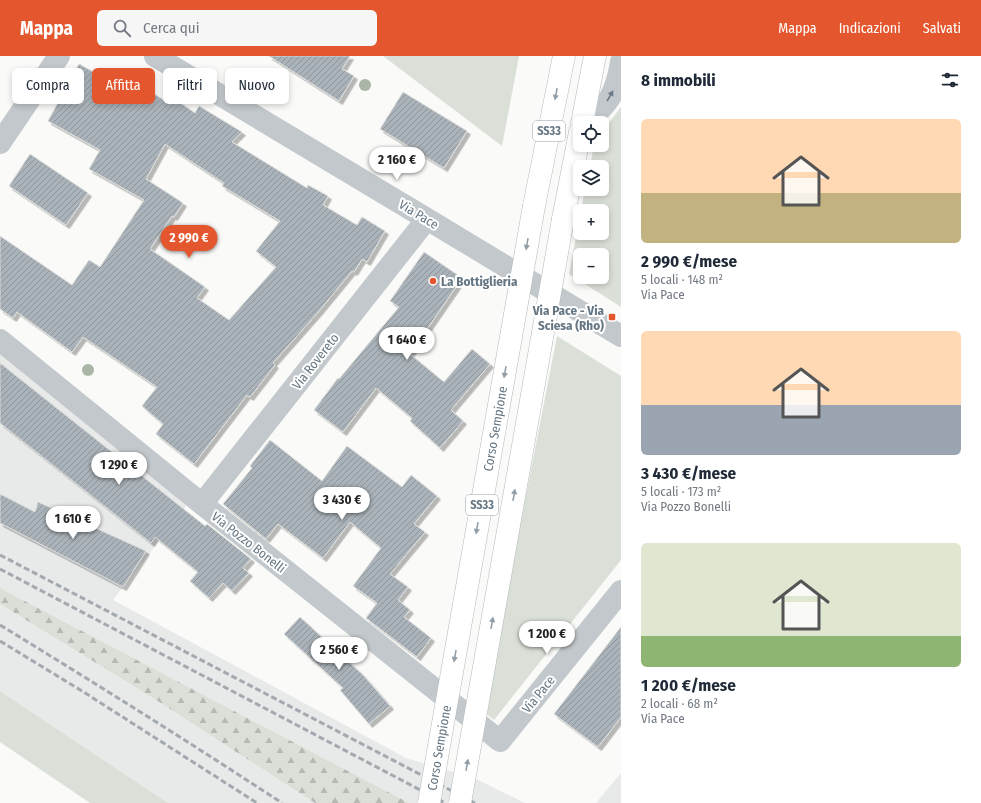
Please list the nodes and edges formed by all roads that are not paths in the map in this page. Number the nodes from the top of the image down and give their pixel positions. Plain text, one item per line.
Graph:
1 (59, 56) edge
2 (155, 56) edge
3 (564, 56) edge
4 (595, 56) edge
5 (621, 62) edge
6 (583, 116) edge
7 (594, 116) edge
8 (0, 143) edge
9 (576, 152) edge
10 (427, 218) junction
11 (621, 336) edge
12 (0, 340) edge
13 (202, 504) junction
14 (621, 591) edge
15 (500, 741) joint
16 (429, 803) edge
17 (460, 803) edge

1 - 8 street
2 - 10 street, Via Pace
3 -> 16 highway, Corso Sempione / SS33, bridge
4 - 6 highway, SS33
7 -> 5 street
17 -> 9 highway, SS33, bridge
10 - 11 street, Via Pace
10 - 13 street, Via Rovereto
12 - 13 street, Via Pozzo Bonelli
13 - 15 street, Via Pozzo Bonelli
14 - 15 street, Via Pace

